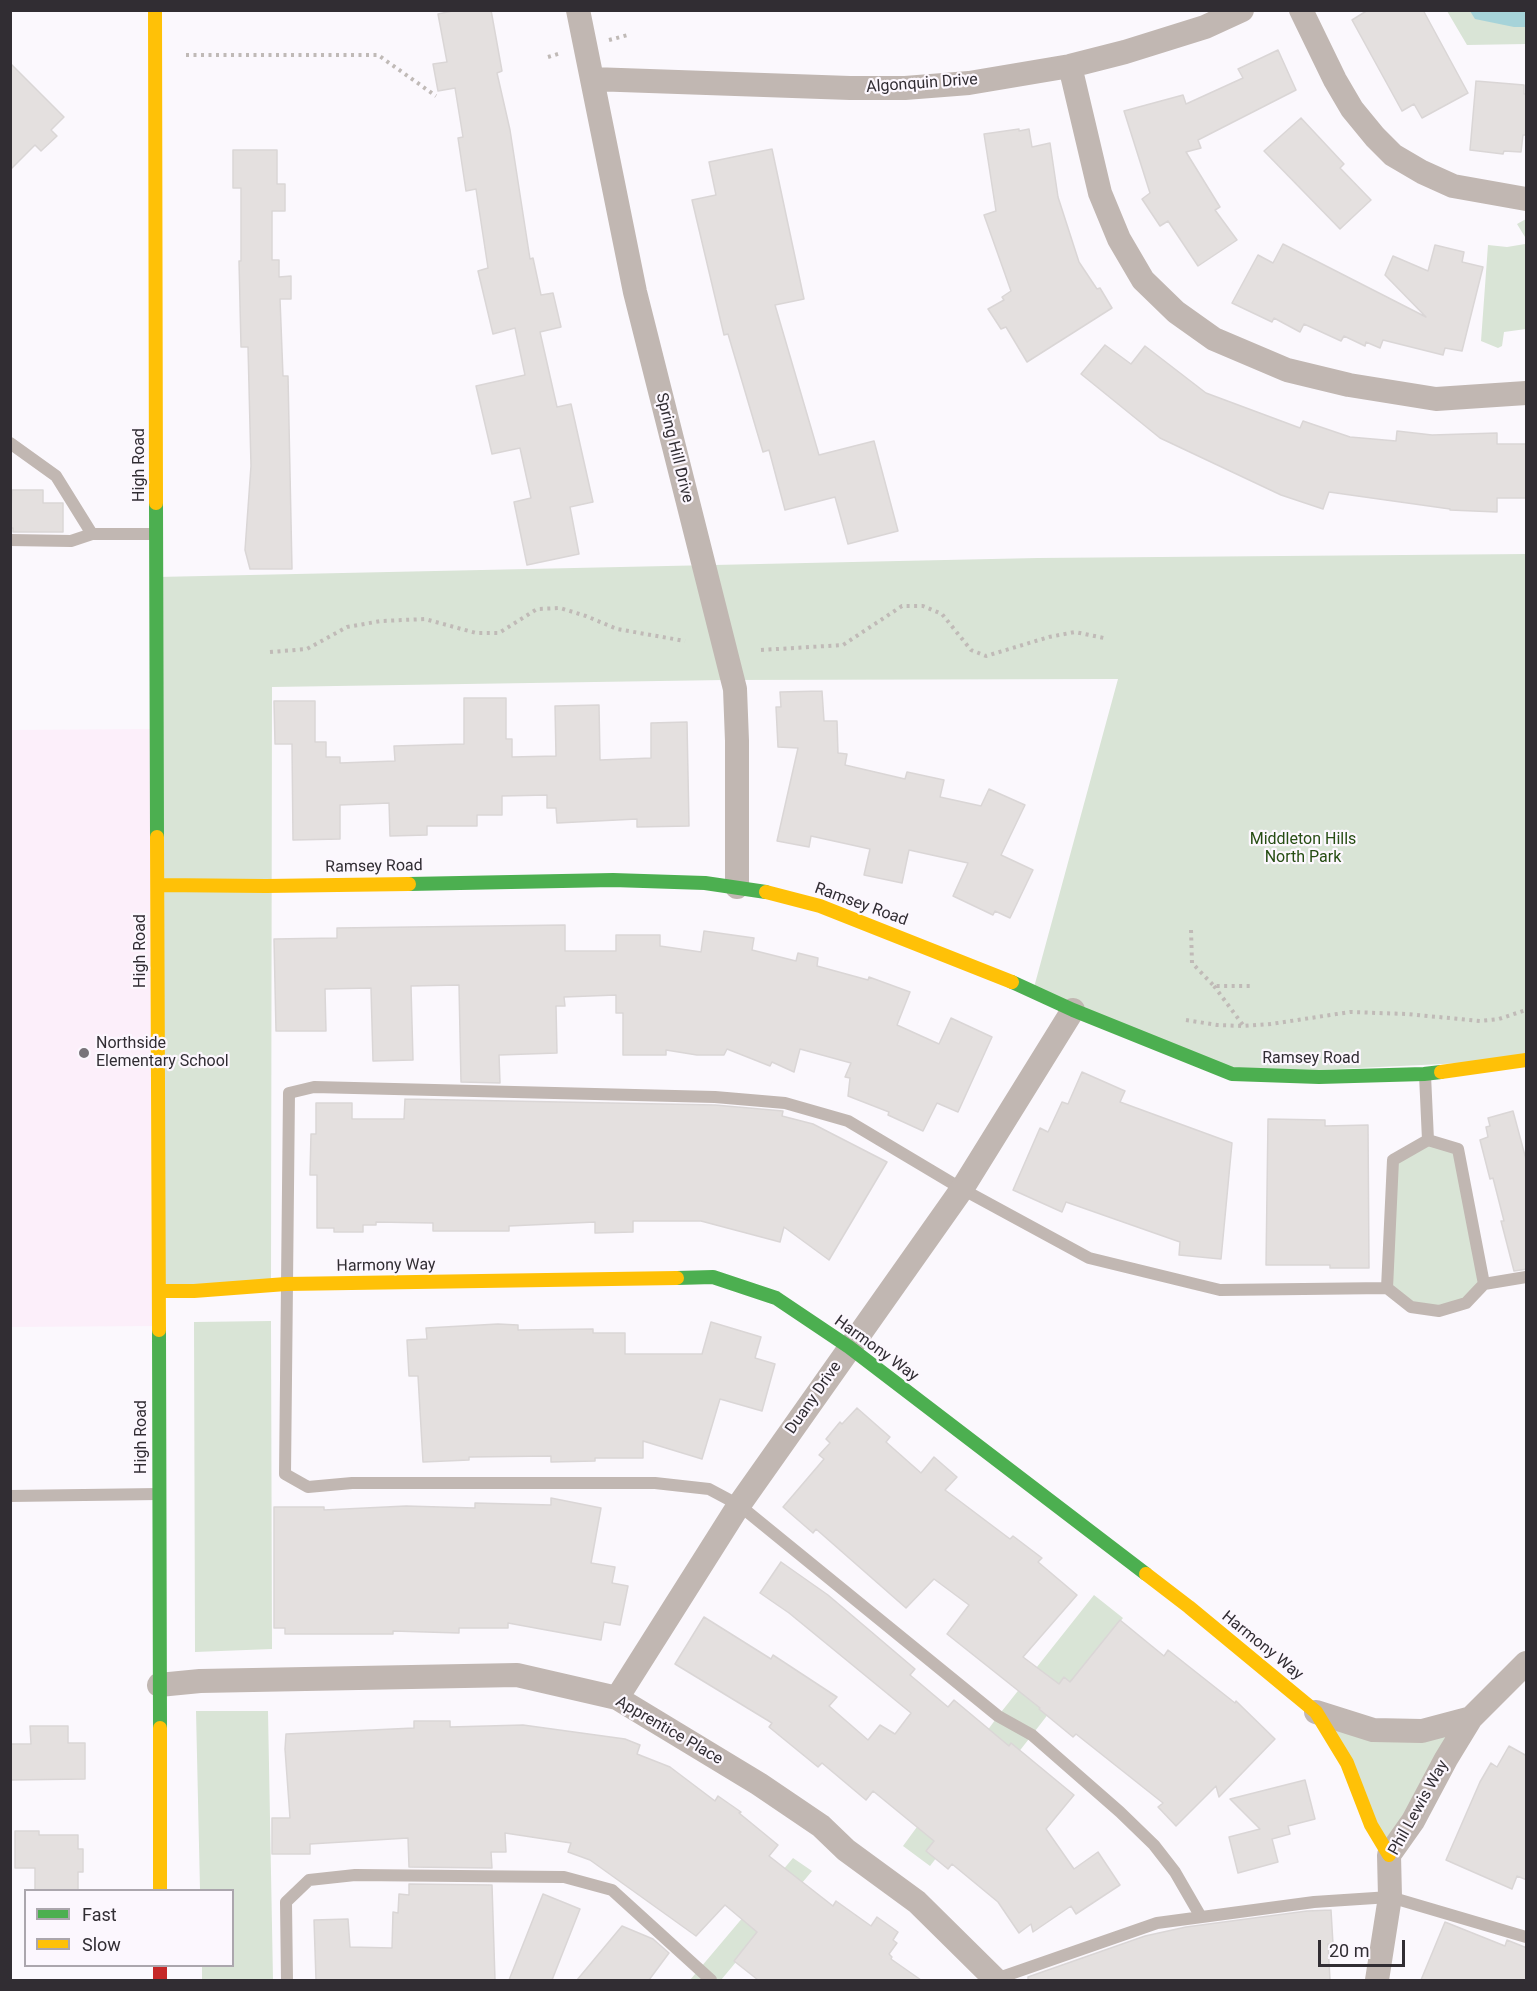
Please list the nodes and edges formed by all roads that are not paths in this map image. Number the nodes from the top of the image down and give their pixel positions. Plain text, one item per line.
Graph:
1 (155, 10) edge
2 (578, 10) edge
3 (1242, 10) edge
4 (1301, 10) edge
5 (1070, 66) junction
6 (592, 79) junction
7 (1527, 199) edge
8 (1527, 393) edge
9 (10, 443) edge
10 (92, 534) junction
11 (157, 534) junction
12 (10, 540) edge
13 (158, 885) junction
14 (737, 887) junction
15 (1072, 1010) junction
16 (1527, 1060) edge
17 (1425, 1074) junction
18 (1428, 1140) junction
19 (962, 1189) junction
20 (1527, 1277) edge
21 (286, 1284) junction
22 (1484, 1284) junction
23 (1388, 1288) junction
24 (159, 1291) junction
25 (849, 1347) junction
26 (159, 1494) junction
27 (10, 1496) edge
28 (739, 1505) junction
29 (1527, 1664) edge
30 (159, 1685) junction
31 (617, 1698) junction
32 (1316, 1712) junction
33 (1471, 1718) junction
34 (1389, 1855) junction
35 (160, 1889) edge
36 (1390, 1897) junction
37 (1202, 1917) junction
38 (1527, 1937) edge
39 (287, 1980) edge
40 (711, 1980) edge
41 (994, 1980) edge
42 (1377, 1980) edge

1 - 11 street, High Road
2 - 6 street, Spring Hill Drive
3 - 5 street, Algonquin Drive
4 - 7 street
5 - 6 street, Algonquin Drive
5 - 8 street
6 - 14 street, Spring Hill Drive
9 - 10 lane
10 - 11 lane
10 - 12 lane
11 - 13 street, High Road
13 - 14 street, Ramsey Road
13 - 24 street, High Road
14 - 15 street, Ramsey Road
15 - 17 street, Ramsey Road
15 - 19 street, Duany Drive
16 - 17 street, Ramsey Road
17 - 18 lane
18 - 22 lane
18 - 23 lane
19 - 21 lane
19 - 23 lane
19 - 25 street, Duany Drive
20 - 22 lane
21 - 24 street, Harmony Way
21 - 25 street, Harmony Way
21 - 28 lane
22 - 23 lane
24 - 26 street, High Road
25 - 28 street, Duany Drive
25 - 32 street, Harmony Way
26 - 27 lane
26 - 30 street, High Road
28 - 31 street, Duany Drive
28 - 37 lane
29 - 33 street, Phil Lewis Way
30 - 31 street, Apprentice Place
30 - 35 street, High Road
31 - 41 street, Apprentice Place
32 - 33 street
32 - 34 street, Harmony Way
33 - 34 street, Phil Lewis Way
34 - 36 street, Phil Lewis Way
36 - 37 lane
36 - 38 lane
36 - 42 street, Phil Lewis Way
37 - 41 lane
39 - 40 lane

